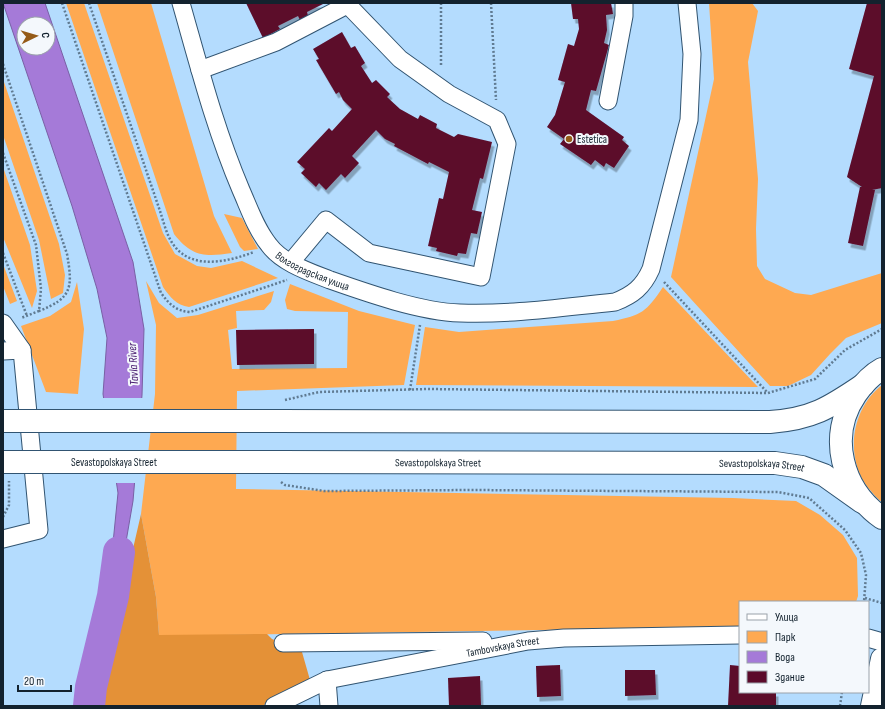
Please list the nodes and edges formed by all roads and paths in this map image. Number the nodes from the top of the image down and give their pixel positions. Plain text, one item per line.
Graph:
1 (62, 3) edge
2 (89, 3) edge
3 (180, 3) edge
4 (441, 3) edge
5 (491, 3) edge
6 (624, 3) edge
7 (687, 3) edge
8 (346, 4) edge
9 (3, 64) edge
10 (200, 70) junction
11 (441, 88) junction
12 (608, 101) dead end
13 (497, 120) junction
14 (3, 153) edge
15 (269, 246) junction
16 (3, 253) edge
17 (291, 262) junction
18 (311, 272) junction
19 (662, 280) dead end
20 (39, 311) junction
21 (27, 316) junction
22 (421, 320) dead end
23 (3, 324) edge
24 (882, 329) edge
25 (3, 350) edge
26 (22, 350) junction
27 (882, 369) edge
28 (863, 385) junction
29 (410, 390) junction
30 (768, 392) junction
31 (278, 411) junction
32 (3, 421) edge
33 (3, 462) edge
34 (275, 470) junction
35 (862, 502) junction
36 (882, 518) edge
37 (3, 539) edge
38 (865, 598) junction
39 (864, 601) edge
40 (882, 603) edge
41 (739, 635) edge
42 (869, 638) edge
43 (528, 641) junction
44 (882, 642) edge
45 (283, 643) dead end
46 (882, 659) edge
47 (327, 680) junction
48 (842, 693) edge
49 (274, 706) edge
50 (329, 706) edge
51 (840, 706) edge
52 (872, 706) edge

1 - 18 path
2 - 15 path
3 - 10 street, Волгоградская улица
4 - 11 path
5 - 13 path
6 - 12 street
7 - 18 street, Волгоградская улица
8 - 10 street
8 - 11 street
9 - 20 path
10 - 15 street, Волгоградская улица
11 - 13 street
13 - 17 street
14 - 20 path
15 - 17 street, Волгоградская улица
16 - 21 path
17 - 18 street, Волгоградская улица
19 - 30 path
20 - 21 path
21 - 23 path
22 - 29 path
23 - 26 street
24 - 30 path
25 - 26 street
26 - 37 street
27 - 28 main road
28 - 31 main road
28 - 35 main road
29 - 30 path
29 - 31 path
31 - 32 main road, bridge
33 - 34 main road, Sevastopolskaya Street, bridge
34 - 35 main road, Sevastopolskaya Street
34 - 38 path
35 - 36 main road
38 - 39 path
38 - 40 path
41 - 43 street, Tambovskaya Street
42 - 44 street
43 - 45 street
43 - 47 street, Tambovskaya Street
46 - 52 main road
47 - 49 street, Tambovskaya Street
47 - 50 street
48 - 51 path

